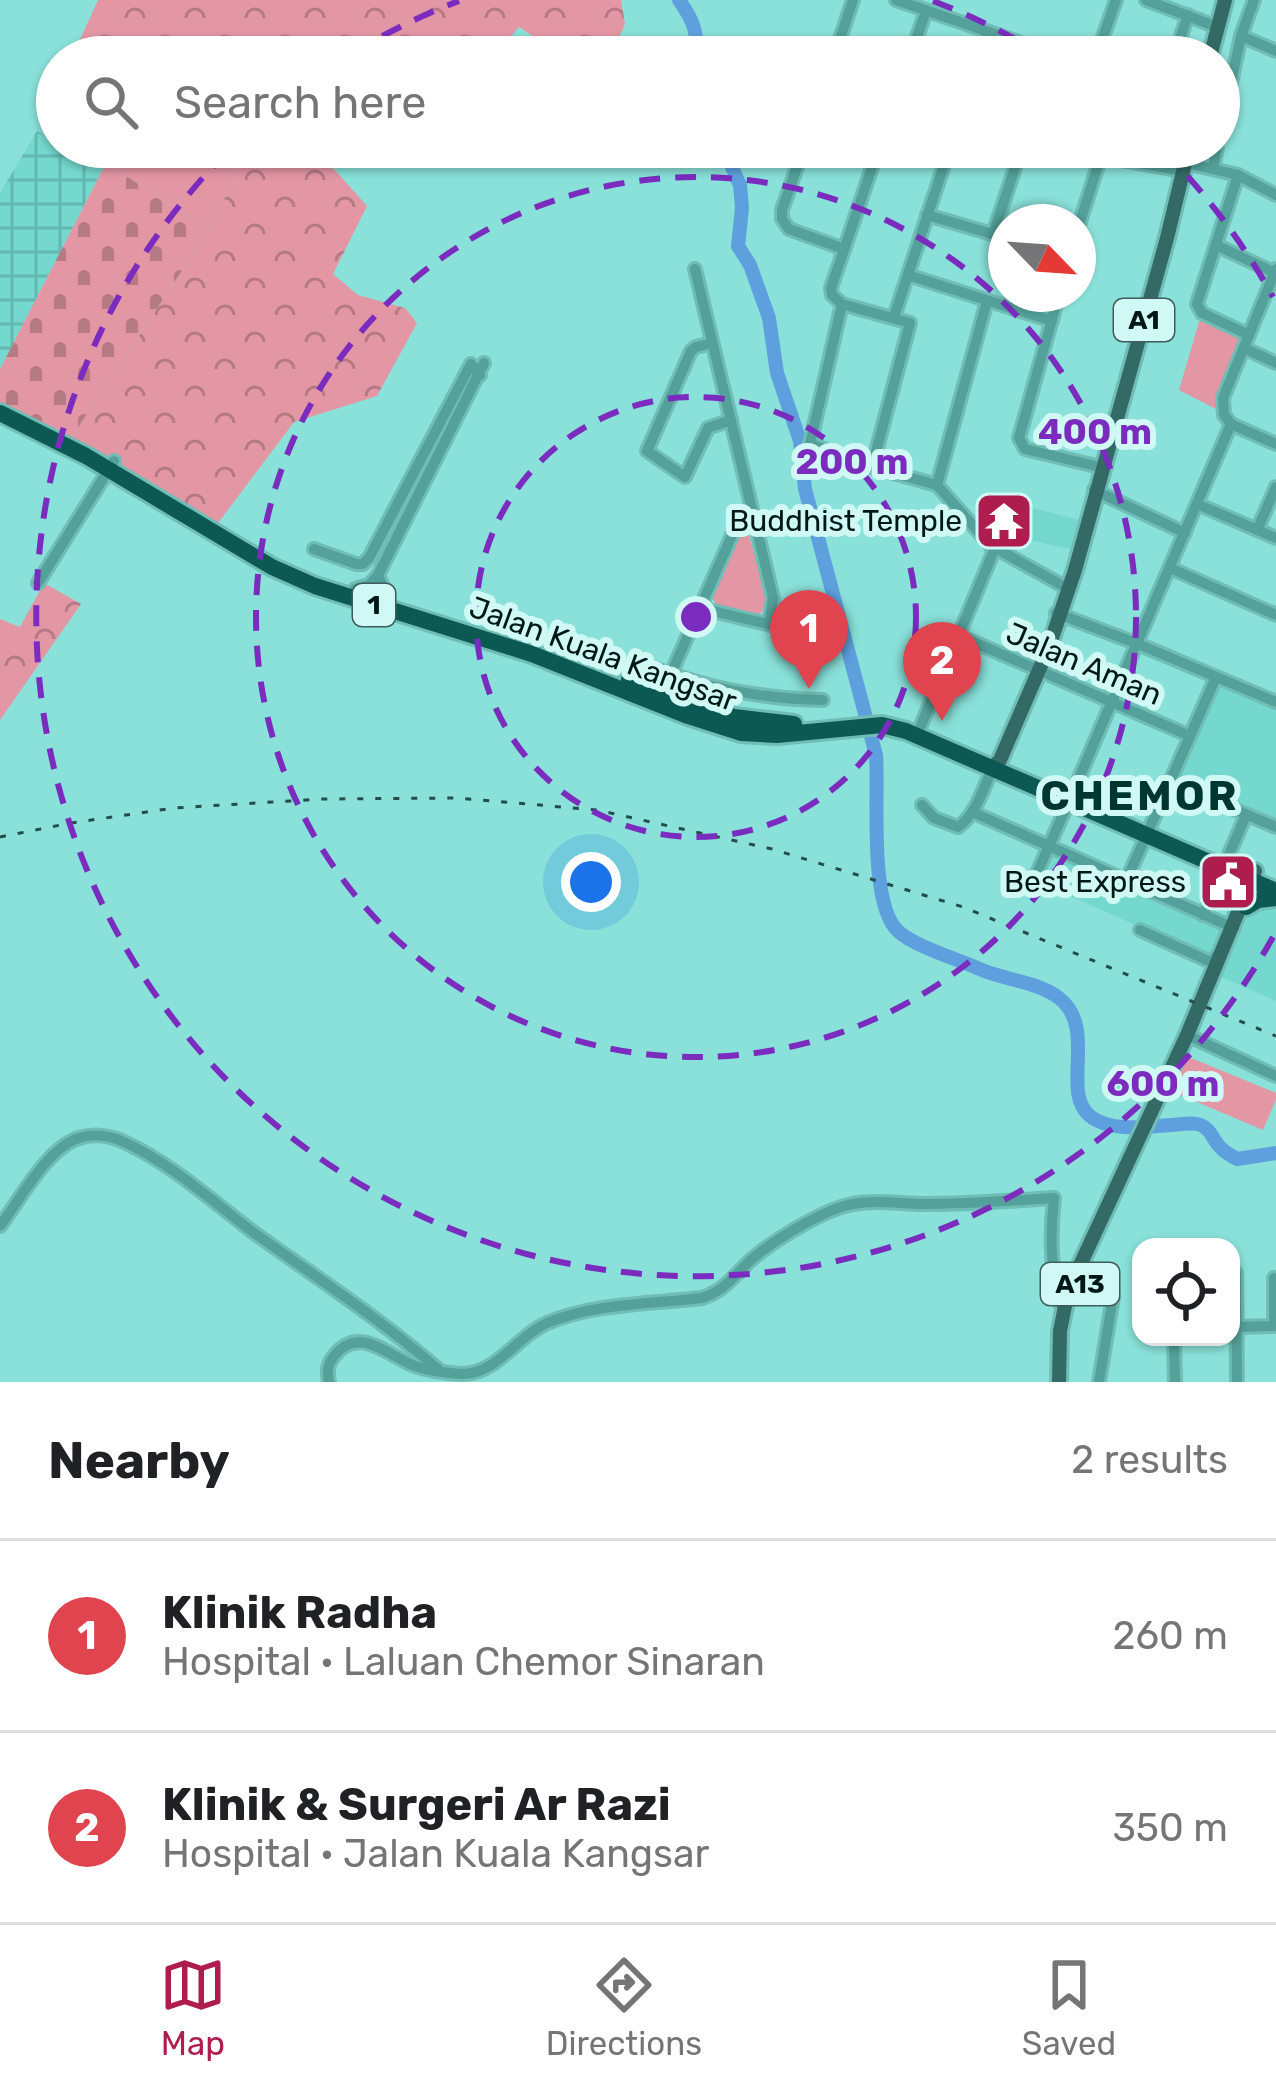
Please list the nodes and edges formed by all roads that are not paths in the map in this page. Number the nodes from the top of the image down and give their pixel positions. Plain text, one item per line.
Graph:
1 (853, 0) edge
2 (896, 0) edge
3 (1116, 0) edge
4 (1146, 0) edge
5 (1221, 0) edge
6 (1254, 0) edge
7 (926, 11) junction
8 (1188, 14) junction
9 (1212, 25) junction
10 (989, 32) junction
11 (841, 36) edge
12 (917, 36) edge
13 (988, 36) edge
14 (1001, 36) edge
15 (1103, 36) edge
16 (1181, 36) edge
17 (1210, 36) edge
18 (1212, 36) edge
19 (1241, 36) junction
20 (1240, 41) edge
21 (1276, 51) edge
22 (797, 168) edge
23 (872, 168) edge
24 (943, 168) edge
25 (1017, 168) edge
26 (1097, 168) edge
27 (1182, 168) edge
28 (1210, 168) edge
29 (1213, 169) joint
30 (1238, 176) junction
31 (1276, 195) edge
32 (1008, 204) edge
33 (1086, 204) edge
34 (927, 215) junction
35 (988, 233) edge
36 (1216, 245) junction
37 (844, 249) junction
38 (695, 269) dead end
39 (1275, 271) edge
40 (908, 275) junction
41 (987, 302) joint
42 (842, 304) junction
43 (1023, 312) edge
44 (1054, 312) edge
45 (894, 317) junction
46 (1052, 321) junction
47 (1250, 334) junction
48 (712, 343) junction
49 (1244, 348) junction
50 (1276, 363) edge
51 (0, 403) edge
52 (0, 413) edge
53 (731, 420) junction
54 (1231, 424) junction
55 (1276, 444) edge
56 (111, 465) junction
57 (872, 467) junction
58 (1102, 468) junction
59 (937, 485) junction
60 (1276, 487) edge
61 (1096, 491) junction
62 (1197, 504) junction
63 (756, 522) junction
64 (1257, 530) junction
65 (384, 531) junction
66 (1185, 533) junction
67 (398, 536) junction
68 (1276, 538) edge
69 (995, 548) junction
70 (314, 549) dead end
71 (1170, 568) junction
72 (378, 574) junction
73 (38, 583) dead end
74 (1065, 586) junction
75 (355, 589) junction
76 (388, 599) junction
77 (700, 608) junction
78 (1058, 614) junction
79 (1276, 615) edge
80 (769, 625) junction
81 (811, 629) dead end
82 (960, 636) junction
83 (1137, 645) junction
84 (637, 662) dead end
85 (1037, 669) junction
86 (1216, 676) junction
87 (667, 684) junction
88 (628, 692) junction
89 (823, 700) dead end
90 (1112, 702) junction
91 (1276, 702) edge
92 (852, 723) junction
93 (731, 730) junction
94 (919, 731) junction
95 (1190, 736) junction
96 (996, 762) junction
97 (1170, 782) junction
98 (1071, 796) junction
99 (922, 806) dead end
100 (972, 812) junction
101 (1246, 815) junction
102 (1276, 827) edge
103 (1149, 830) junction
104 (1048, 847) junction
105 (1226, 863) junction
106 (1260, 878) edge
107 (1126, 881) junction
108 (1033, 882) dead end
109 (1276, 894) edge
110 (1246, 907) junction
111 (1204, 915) junction
112 (1232, 927) junction
113 (1140, 930) dead end
114 (1186, 1035) junction
115 (1276, 1076) edge
116 (1116, 1192) junction
117 (0, 1226) edge
118 (1274, 1278) edge
119 (1113, 1297) dead end
120 (1063, 1311) junction
121 (1240, 1327) edge
122 (1174, 1346) edge
123 (1236, 1346) edge
124 (442, 1372) junction
125 (1062, 1379) edge
126 (329, 1382) edge
127 (1099, 1382) edge
128 (1175, 1382) edge
129 (1237, 1382) edge

1 - 11 street
2 - 7 street
3 - 15 street
4 - 8 street
5 - 9 main road
5 - 18 main road
6 - 19 street
7 - 10 street
7 - 12 street
8 - 9 street
8 - 16 street
9 - 17 main road
10 - 13 street
10 - 14 street
19 - 20 street
19 - 21 street
22 - 37 street
23 - 37 street
24 - 34 street
25 - 32 street
26 - 33 street
27 - 58 main road, A1
28 - 29 street
29 - 30 street
30 - 31 street
30 - 36 street
34 - 35 street
34 - 40 street
36 - 39 street
36 - 47 street
37 - 42 street
38 - 48 street
39 - 47 street
40 - 41 street
40 - 45 street
41 - 59 street
42 - 45 street
42 - 57 street
43 - 46 street
44 - 46 street
45 - 57 street
46 - 58 street
47 - 49 street
48 - 53 street
48 - 53 street
49 - 50 street
49 - 54 street
51 - 56 highway, Jalan Kuala Kangsar / 1
52 - 56 highway, Jalan Kuala Kangsar / 1
53 - 63 street
54 - 55 street
54 - 62 street
56 - 73 street
56 - 75 highway, Jalan Kuala Kangsar / 1
56 - 88 highway, Jalan Kuala Kangsar / 1
57 - 59 street
58 - 61 main road, A1
59 - 69 street
60 - 64 street
61 - 66 street
61 - 74 main road, A1
61 - 78 main road, A1
62 - 64 street
62 - 66 street
63 - 77 street
63 - 80 street
64 - 68 street
65 - 67 street
65 - 67 street
65 - 70 street
66 - 71 street
67 - 72 street
69 - 74 street
69 - 82 street
71 - 79 street
71 - 83 street
72 - 75 street
72 - 76 street
74 - 78 main road, A1
75 - 76 highway, Jalan Kuala Kangsar / 1
76 - 87 highway, Jalan Kuala Kangsar / 1
77 - 80 street
77 - 87 street
78 - 83 street
78 - 85 main road, A1
80 - 81 street
82 - 85 street, Jalan Aman
82 - 94 street
83 - 86 street
83 - 90 street
84 - 87 street
85 - 90 street, Jalan Aman
85 - 96 main road, A1
86 - 91 street
86 - 95 street
87 - 88 highway
87 - 89 street
87 - 92 highway, Jalan Kuala Kangsar / 1
87 - 93 highway
88 - 93 highway, Jalan Kuala Kangsar / 1
90 - 95 street, Jalan Aman
90 - 98 street
92 - 93 highway, Jalan Kuala Kangsar / 1
92 - 94 highway, Jalan Kuala Kangsar / 1
94 - 96 highway, Jalan Kuala Kangsar / 1
95 - 97 street
96 - 98 highway, Jalan Kuala Kangsar / 1
96 - 100 street
97 - 101 street
97 - 103 street
98 - 103 highway, Jalan Kuala Kangsar / 1
98 - 104 street
99 - 100 street
100 - 104 street
101 - 102 street
101 - 105 street
103 - 105 highway, Jalan Kuala Kangsar / 1
103 - 107 street
104 - 107 street
104 - 108 street
105 - 106 highway, Jalan Kuala Kangsar / 1
105 - 111 street
106 - 109 highway, Jalan Kuala Kangsar / 1
106 - 110 main road
106 - 112 main road
107 - 111 street
109 - 110 highway
110 - 112 main road
111 - 112 street
112 - 113 street
112 - 114 main road, A13
114 - 115 street
114 - 116 main road, A13
116 - 120 main road, A13
116 - 125 main road, A13
117 - 124 street
118 - 121 street
119 - 127 street
120 - 124 street
120 - 125 main road, A13
122 - 128 street
123 - 129 street
124 - 126 street

